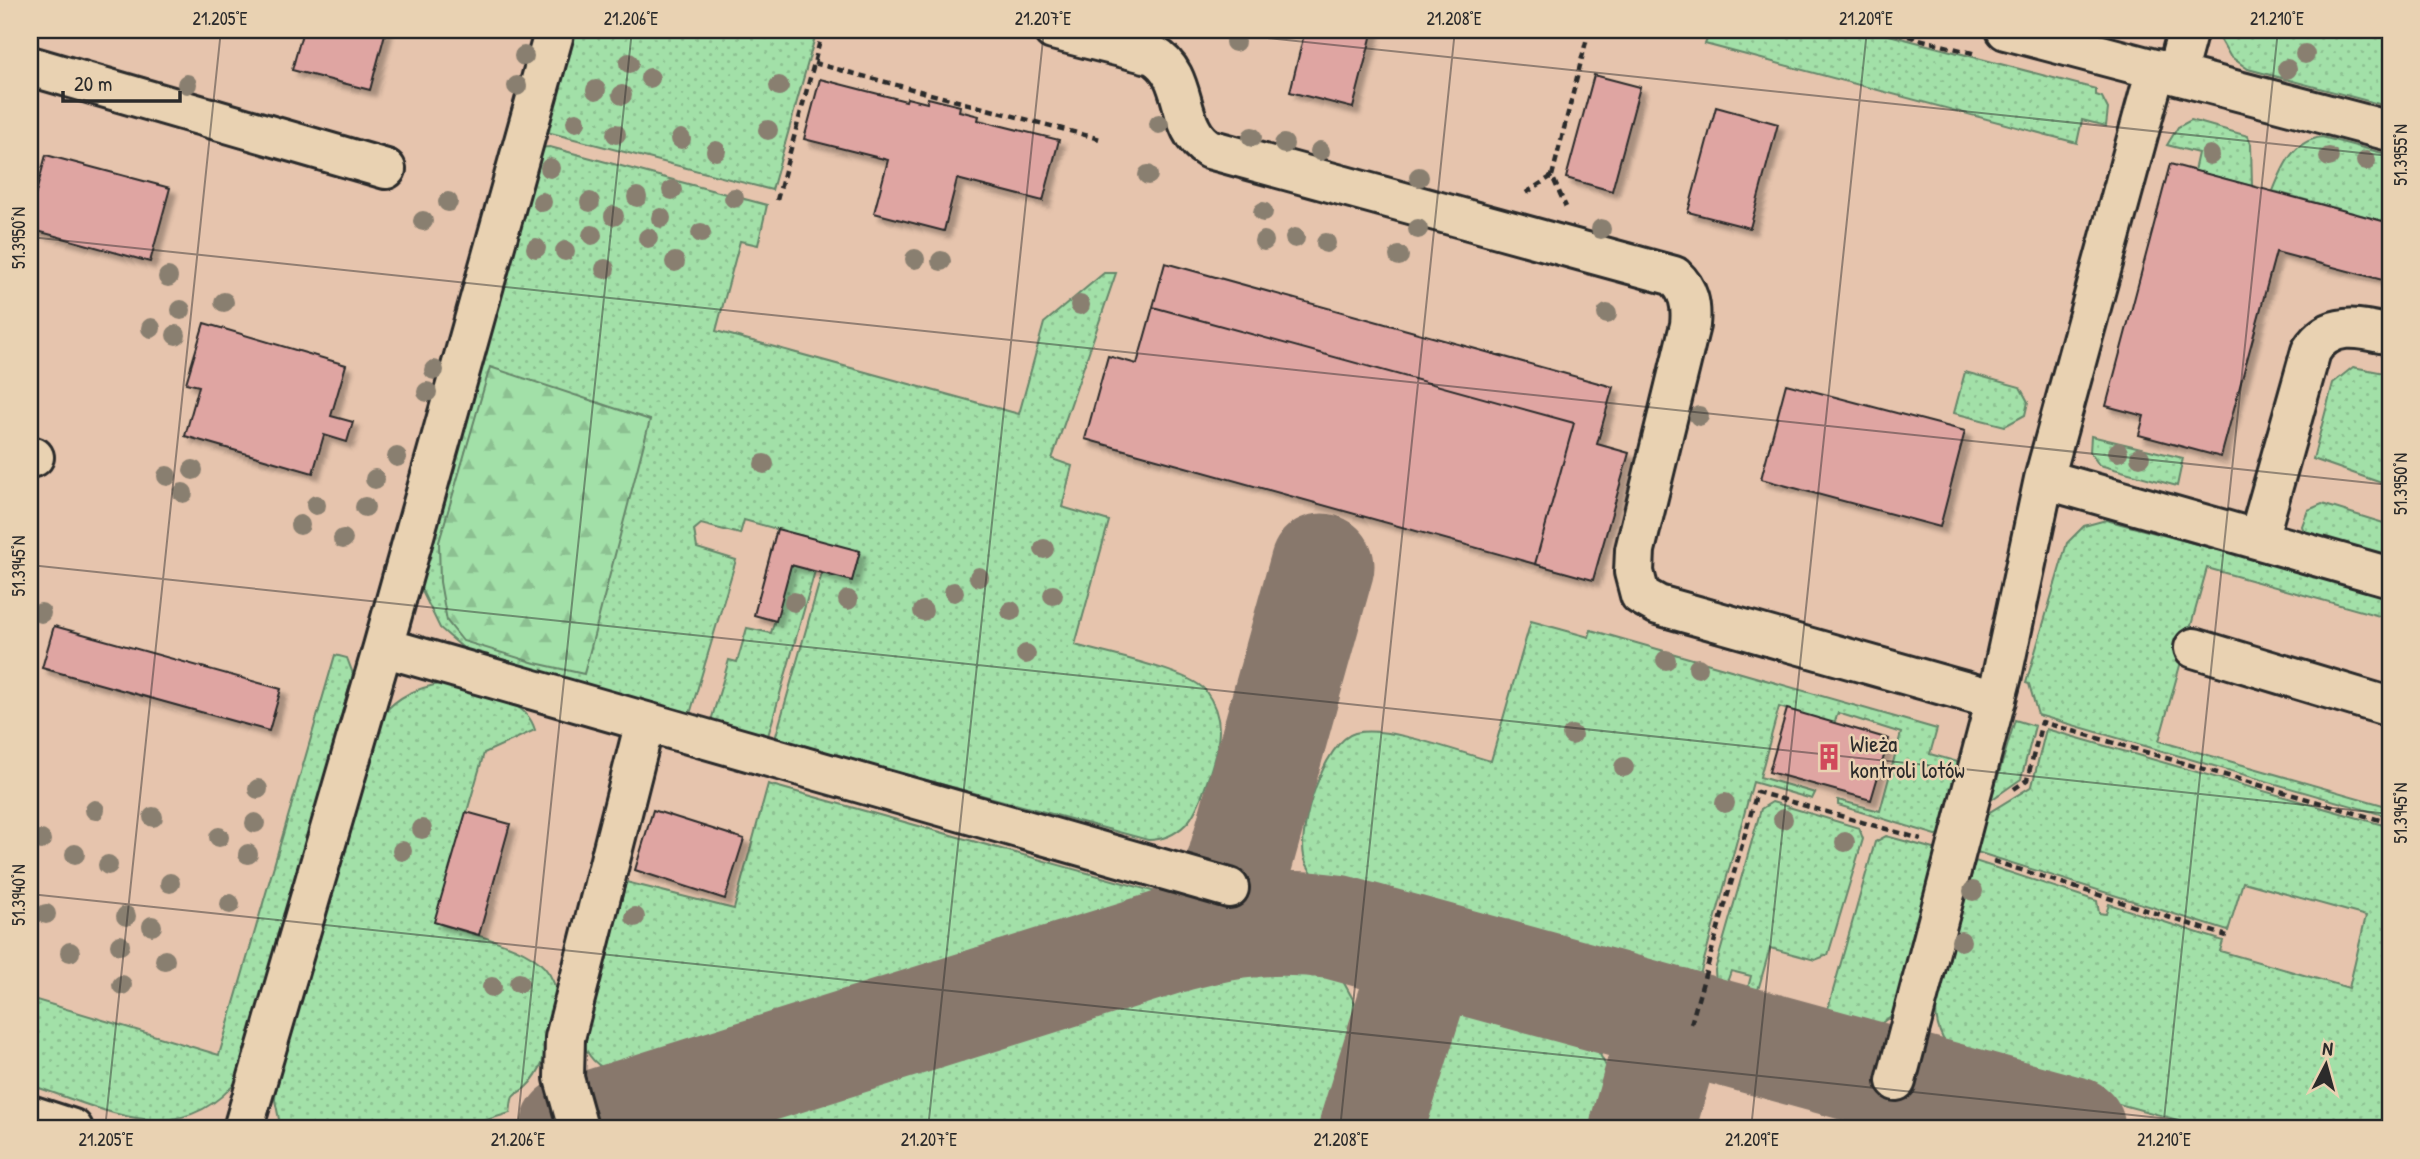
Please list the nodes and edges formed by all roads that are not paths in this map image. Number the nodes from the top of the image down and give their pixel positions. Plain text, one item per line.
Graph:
1 (555, 30) edge
2 (1053, 30) edge
3 (2007, 30) edge
4 (2188, 30) edge
5 (30, 66) edge
6 (2166, 72) junction
7 (2390, 131) edge
8 (386, 169) dead end
9 (2390, 335) edge
10 (2044, 479) junction
11 (2258, 539) junction
12 (2390, 577) edge
13 (383, 647) junction
14 (2193, 648) dead end
15 (1996, 700) junction
16 (2390, 707) edge
17 (645, 722) junction
18 (1229, 888) dead end
19 (1896, 1081) dead end
20 (30, 1115) edge
21 (578, 1128) edge
22 (73, 1129) edge
23 (243, 1129) edge

1 - 13 lane
2 - 15 lane
3 - 6 lane
4 - 6 lane
5 - 8 lane
6 - 7 lane
6 - 10 lane
9 - 11 lane
10 - 11 lane
10 - 15 lane
11 - 12 lane
13 - 17 lane
13 - 23 lane
14 - 16 lane
15 - 19 lane
17 - 18 lane
17 - 21 lane
20 - 22 lane

